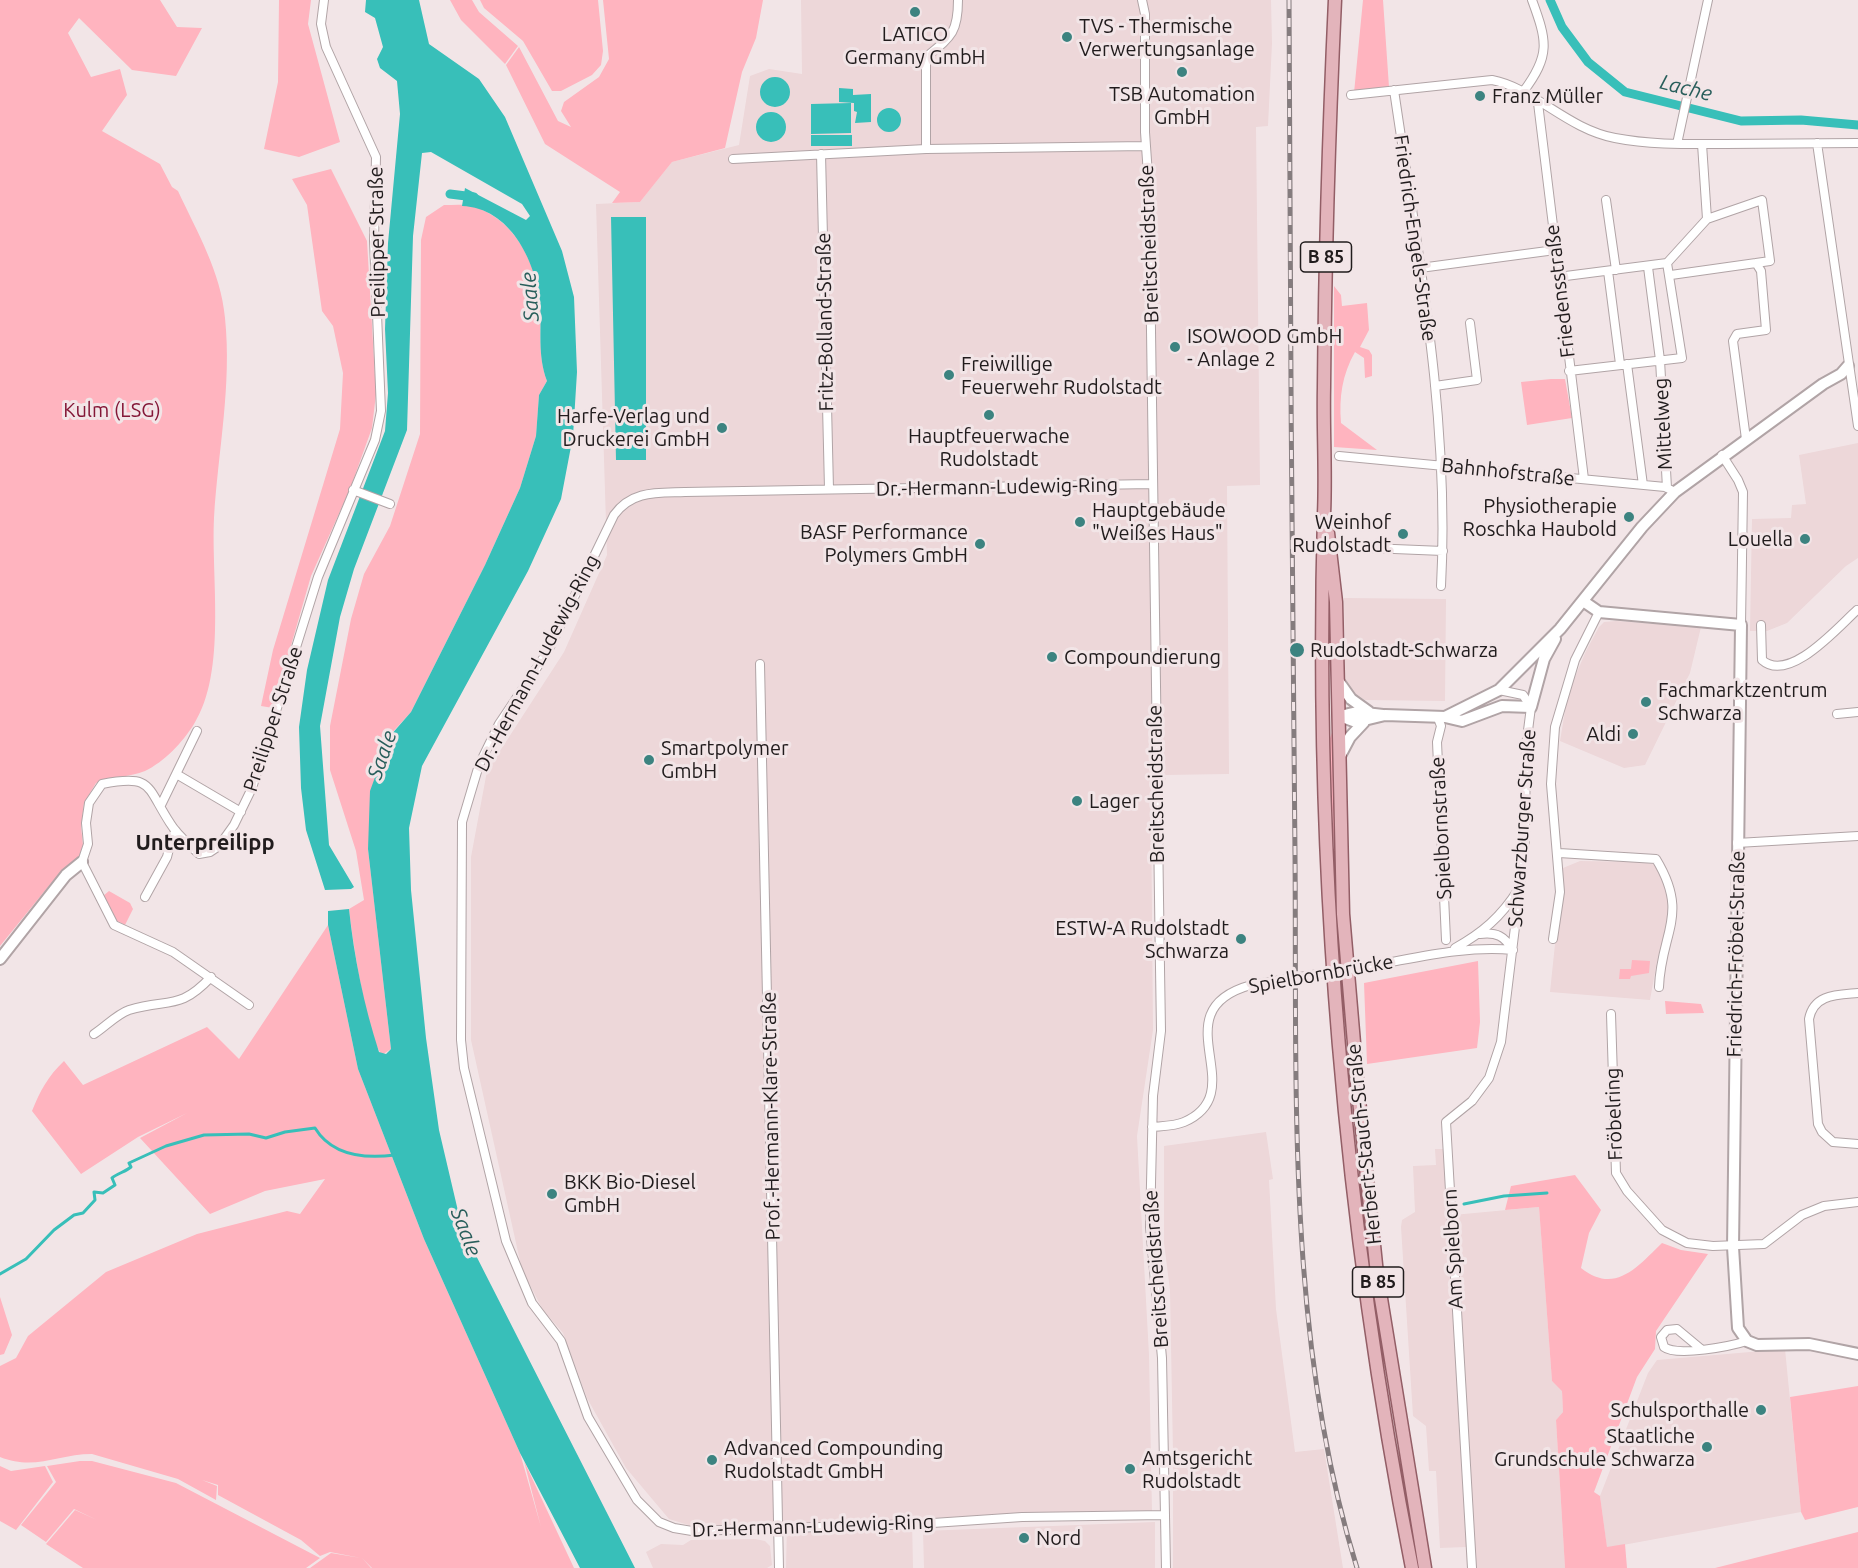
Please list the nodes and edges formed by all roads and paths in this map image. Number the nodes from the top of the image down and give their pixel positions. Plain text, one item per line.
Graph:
1 (324, 0) edge
2 (958, 0) edge
3 (1142, 0) edge
4 (1335, 0) edge
5 (1532, 0) edge
6 (1708, 0) edge
7 (1394, 90) junction
8 (1523, 92) junction
9 (1351, 95) dead end
10 (1538, 103) junction
11 (1817, 143) junction
12 (1858, 143) edge
13 (1677, 144) junction
14 (1702, 144) junction
15 (1146, 146) junction
16 (926, 149) junction
17 (821, 154) junction
18 (733, 159) dead end
19 (1606, 200) dead end
20 (1707, 219) junction
21 (1555, 250) junction
22 (1667, 263) junction
23 (1756, 263) junction
24 (1648, 267) junction
25 (1420, 268) junction
26 (1612, 271) junction
27 (1671, 275) junction
28 (1558, 277) junction
29 (1470, 323) dead end
30 (1660, 360) junction
31 (1853, 363) edge
32 (1624, 364) junction
33 (1569, 371) junction
34 (1435, 386) junction
35 (1858, 426) edge
36 (1746, 439) junction
37 (1722, 455) junction
38 (1339, 456) dead end
39 (1443, 465) junction
40 (1584, 479) junction
41 (1151, 484) junction
42 (1643, 485) junction
43 (829, 489) junction
44 (1671, 490) junction
45 (356, 491) junction
46 (387, 503) dead end
47 (1324, 514) junction
48 (1370, 548) dead end
49 (1443, 551) junction
50 (1441, 586) dead end
51 (1583, 601) junction
52 (1857, 610) edge
53 (1599, 612) junction
54 (1741, 625) junction
55 (1761, 625) dead end
56 (1560, 629) junction
57 (760, 664) dead end
58 (1339, 682) junction
59 (1499, 690) junction
60 (1531, 706) junction
61 (1858, 712) edge
62 (1837, 714) dead end
63 (1340, 716) junction
64 (1323, 717) junction
65 (1367, 717) junction
66 (1441, 717) junction
67 (197, 731) dead end
68 (1341, 756) junction
69 (178, 775) junction
70 (161, 805) junction
71 (241, 812) junction
72 (176, 831) junction
73 (1858, 836) edge
74 (1737, 843) junction
75 (1559, 853) junction
76 (82, 862) junction
77 (1520, 886) junction
78 (145, 897) dead end
79 (1480, 934) junction
80 (1553, 939) dead end
81 (1446, 940) dead end
82 (1452, 950) junction
83 (1513, 950) junction
84 (0, 959) edge
85 (211, 977) junction
86 (1659, 987) dead end
87 (1858, 993) edge
88 (249, 1005) dead end
89 (1611, 1014) dead end
90 (94, 1034) dead end
91 (1152, 1127) junction
92 (1858, 1144) edge
93 (1858, 1202) edge
94 (1733, 1247) junction
95 (1747, 1341) junction
96 (1701, 1349) junction
97 (1858, 1354) edge
98 (1165, 1515) junction
99 (779, 1529) junction
100 (779, 1568) edge
101 (1166, 1568) edge
102 (1412, 1568) edge
103 (1425, 1568) edge
104 (1472, 1568) edge

1 - 45 street, Preilipper Straße
2 - 16 street
3 - 15 street, Breitscheidstraße
4 - 47 main road, B 85
5 - 8 street
6 - 13 street
7 - 8 street
7 - 9 street
7 - 25 street, Friedrich-Engels-Straße
8 - 10 street
10 - 13 street
10 - 21 street, Friedensstraße
11 - 12 street
11 - 14 street
11 - 31 street
13 - 14 street
14 - 20 street
15 - 16 street
15 - 41 street, Breitscheidstraße
16 - 17 street
17 - 18 street
17 - 43 street, Fritz-Bolland-Straße
19 - 26 street
20 - 22 street
20 - 23 street
21 - 25 street
21 - 28 street, Friedensstraße
22 - 24 street
22 - 27 street, Mittelweg
23 - 27 street
23 - 36 street
24 - 26 street
24 - 30 street, Mittelweg
25 - 34 street, Friedrich-Engels-Straße
26 - 28 street
26 - 32 street
27 - 30 street, Mittelweg
28 - 33 street, Friedensstraße
29 - 34 street
30 - 32 street, Mittelweg
30 - 44 street, Mittelweg
31 - 35 street
31 - 36 street, Schwarzburger Straße
32 - 33 street, Mittelweg
32 - 42 street
33 - 40 street, Friedensstraße
34 - 39 street, Friedrich-Engels-Straße
36 - 37 street, Schwarzburger Straße
37 - 44 street, Schwarzburger Straße
37 - 54 street, Friedrich-Fröbel-Straße
38 - 39 street, Bahnhofstraße
39 - 40 street, Bahnhofstraße
39 - 49 street, Friedrich-Engels-Straße
40 - 42 street, Bahnhofstraße
41 - 43 street, Dr.-Hermann-Ludewig-Ring
41 - 91 street, Breitscheidstraße
42 - 44 street, Bahnhofstraße
43 - 99 street, Dr.-Hermann-Ludewig-Ring
44 - 51 street, Schwarzburger Straße
45 - 46 street
45 - 71 street, Preilipper Straße
47 - 58 main road, B 85
47 - 64 main road, B 85
48 - 49 street
49 - 50 street, Friedrich-Engels-Straße
51 - 53 street
51 - 56 street, Schwarzburger Straße
52 - 55 street
53 - 54 street
53 - 75 street
54 - 74 street, Friedrich-Fröbel-Straße
56 - 59 street, Schwarzburger Straße
56 - 60 street, Schwarzburger Straße
57 - 99 street, Prof.-Hermann-Klare-Straße
58 - 63 main road, B 85
58 - 65 street
59 - 60 street, Schwarzburger Straße
59 - 66 street, Schwarzburger Straße
60 - 66 street, Schwarzburger Straße
60 - 77 street, Schwarzburger Straße
61 - 62 street
63 - 64 main road
63 - 65 street
63 - 68 main road, Herbert-Stauch-Straße / B 85
64 - 102 main road, Herbert-Stauch-Straße / B 85
65 - 66 street, Schwarzburger Straße
65 - 68 street
66 - 81 street, Spielbornstraße
67 - 69 street
68 - 103 main road, Herbert-Stauch-Straße / B 85
69 - 70 street
69 - 71 street
70 - 72 street
70 - 76 street
71 - 72 street
72 - 78 street
73 - 74 street
74 - 94 street, Friedrich-Fröbel-Straße
75 - 80 street
75 - 86 street
76 - 84 street
76 - 85 street
77 - 79 street, Spielbornbrücke
77 - 83 street, Schwarzburger Straße
79 - 82 street, Spielbornbrücke
79 - 83 street
82 - 83 street, Spielbornbrücke
82 - 91 street, Spielbornbrücke, bridge
83 - 104 street, Am Spielborn
85 - 88 street
85 - 90 street
87 - 92 street
89 - 94 street, Fröbelring
91 - 98 street, Breitscheidstraße
93 - 94 street, Fröbelring
94 - 95 street, Friedrich-Fröbel-Straße
95 - 96 street
95 - 97 street
96 - 96 street
98 - 99 street, Dr.-Hermann-Ludewig-Ring
98 - 101 street, Breitscheidstraße
99 - 100 street, Prof.-Hermann-Klare-Straße

